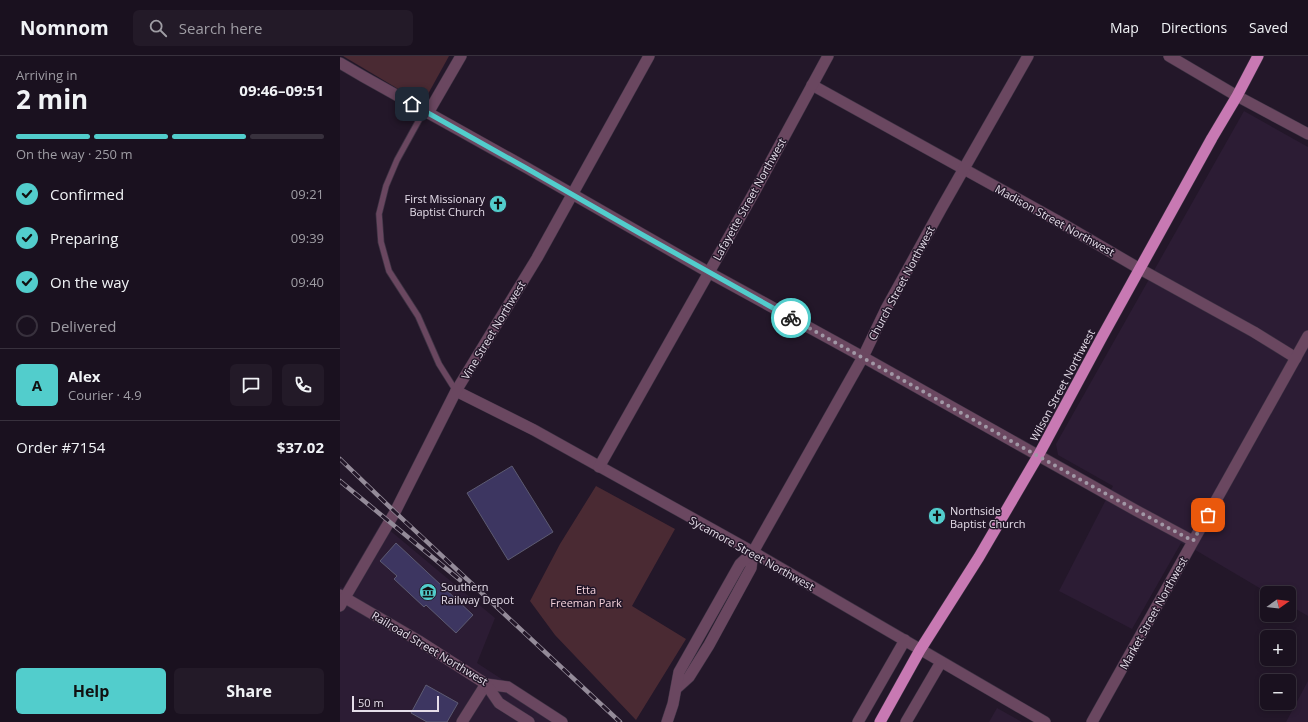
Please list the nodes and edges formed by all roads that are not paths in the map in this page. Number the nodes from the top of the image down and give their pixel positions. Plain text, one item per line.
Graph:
1 (461, 56) edge
2 (649, 56) edge
3 (828, 56) edge
4 (1028, 56) edge
5 (1170, 56) edge
6 (1258, 56) edge
7 (340, 63) edge
8 (812, 85) junction
9 (1237, 96) junction
10 (426, 112) junction
11 (1308, 134) edge
12 (964, 169) junction
13 (573, 194) junction
14 (1140, 269) junction
15 (708, 272) junction
16 (1308, 336) edge
17 (863, 357) junction
18 (1296, 358) junction
19 (456, 391) junction
20 (1038, 456) junction
21 (599, 467) junction
22 (1193, 541) junction
23 (753, 552) junction
24 (342, 600) edge
25 (905, 640) junction
26 (920, 650) junction
27 (941, 662) junction
28 (486, 684) junction
29 (462, 722) edge
30 (529, 722) edge
31 (562, 722) edge
32 (668, 722) edge
33 (858, 722) edge
34 (880, 722) edge
35 (906, 722) edge
36 (1045, 722) edge
37 (1092, 722) edge

1 - 10 street
2 - 13 street, Vine Street Northwest
3 - 8 street, Lafayette Street Northwest
4 - 12 street, Church Street Northwest
5 - 9 street
6 - 9 highway, Wilson Street Northwest
7 - 10 street
8 - 12 street, Madison Street Northwest
8 - 15 street, Lafayette Street Northwest
9 - 11 street
9 - 14 highway, Wilson Street Northwest
10 - 13 street
10 - 19 lane
12 - 14 street, Madison Street Northwest
12 - 17 street, Church Street Northwest
13 - 15 street
13 - 19 street, Vine Street Northwest
14 - 18 street, Madison Street Northwest
14 - 20 highway, Wilson Street Northwest
15 - 17 street
15 - 21 street, Lafayette Street Northwest
16 - 18 street, Market Street Northwest
17 - 20 street
17 - 23 street, Church Street Northwest
18 - 22 street, Market Street Northwest
19 - 21 street, Sycamore Street Northwest
19 - 24 street, Vine Street Northwest
20 - 22 street
20 - 26 highway, Wilson Street Northwest
21 - 23 street, Sycamore Street Northwest
22 - 37 street, Market Street Northwest
23 - 25 street, Sycamore Street Northwest
23 - 32 street, Church Street Northwest
24 - 28 street, Railroad Street Northwest
25 - 26 street, Sycamore Street Northwest
25 - 33 street
26 - 27 street, Sycamore Street Northwest
26 - 34 highway, Wilson Street Northwest
27 - 35 street
27 - 36 street, Sycamore Street Northwest
28 - 29 street
28 - 30 street
28 - 31 street, Railroad Street Northwest

